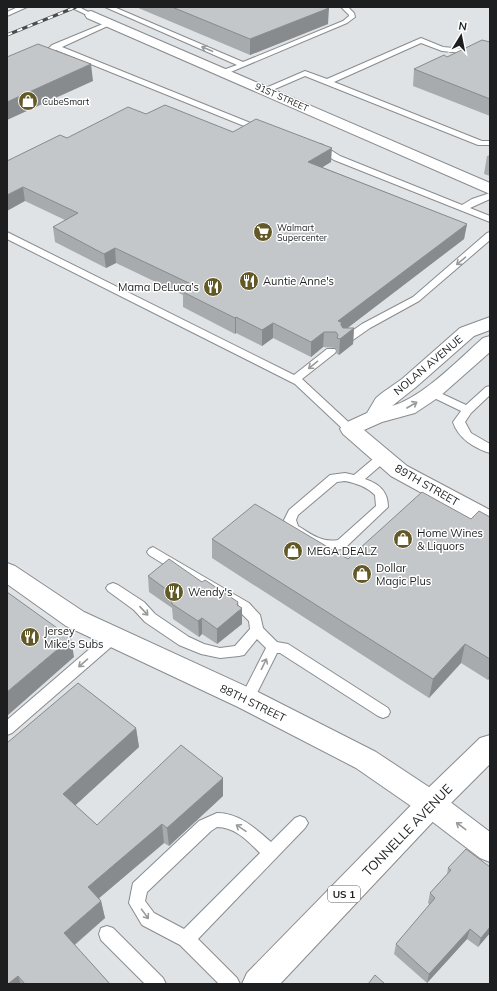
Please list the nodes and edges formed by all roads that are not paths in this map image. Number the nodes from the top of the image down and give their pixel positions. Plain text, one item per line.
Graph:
1 (24, 7) edge
2 (73, 7) edge
3 (108, 7) edge
4 (344, 7) edge
5 (90, 12) joint
6 (7, 14) edge
7 (110, 23) junction
8 (55, 47) junction
9 (41, 53) edge
10 (490, 55) edge
11 (243, 65) junction
12 (226, 72) junction
13 (327, 82) junction
14 (265, 90) junction
15 (275, 129) edge
16 (307, 141) edge
17 (490, 143) edge
18 (490, 189) edge
19 (490, 196) edge
20 (463, 208) junction
21 (490, 219) edge
22 (7, 235) edge
23 (490, 236) edge
24 (490, 323) edge
25 (346, 340) edge
26 (490, 342) edge
27 (331, 351) dead end
28 (295, 380) junction
29 (490, 389) edge
30 (432, 393) junction
31 (467, 410) junction
32 (375, 417) junction
33 (350, 429) junction
34 (490, 448) edge
35 (383, 457) junction
36 (357, 479) junction
37 (490, 520) edge
38 (153, 552) dead end
39 (7, 572) edge
40 (113, 588) dead end
41 (257, 630) junction
42 (113, 637) junction
43 (273, 647) junction
44 (247, 699) junction
45 (383, 712) dead end
46 (7, 729) edge
47 (490, 746) edge
48 (431, 804) junction
49 (300, 823) dead end
50 (490, 849) edge
51 (271, 852) junction
52 (107, 934) dead end
53 (186, 939) junction
54 (157, 984) edge
55 (231, 984) edge
56 (258, 984) edge

1 - 6 lane
2 - 5 lane, 91ST STREET
11 -> 3 lane
4 - 11 lane
5 - 7 street, 91ST STREET
7 - 8 lane
7 - 12 street, 91ST STREET
8 - 9 lane
8 - 15 lane
10 - 13 lane
11 - 12 lane
12 - 14 street, 91ST STREET
13 - 14 lane
13 - 17 lane
14 - 18 street, 91ST STREET
16 - 20 lane
19 - 20 lane
20 - 21 lane
22 - 28 lane
23 -> 25 lane
24 - 32 street, NOLAN AVENUE
26 - 30 street, NOLAN AVENUE
27 -> 28 lane
28 - 33 lane
29 - 31 lane
30 - 31 lane
32 -> 30 street, NOLAN AVENUE
31 - 34 lane
32 - 33 street, NOLAN AVENUE
33 - 35 street, 89TH STREET
35 - 36 lane
35 - 37 street, 89TH STREET
36 - 36 lane
38 - 41 lane
39 - 42 street, 88TH STREET
40 -> 41 lane
41 - 43 lane
42 - 44 street, 88TH STREET
42 -> 46 lane
44 -> 43 lane
43 - 45 lane
44 - 48 street, 88TH STREET
47 - 48 street, TONNELLE AVENUE / US 1
50 -> 48 street, 88TH STREET
48 - 56 street, TONNELLE AVENUE / US 1
49 - 51 lane
51 - 53 lane
51 -> 53 lane
52 - 54 lane
53 - 55 lane

